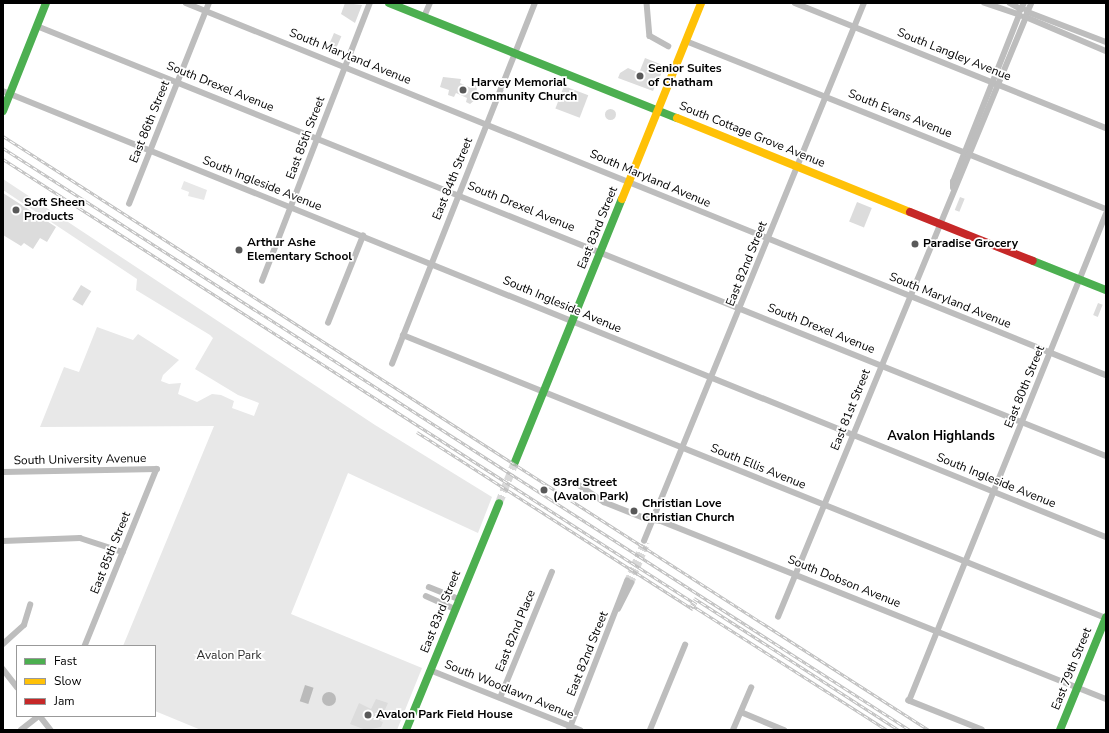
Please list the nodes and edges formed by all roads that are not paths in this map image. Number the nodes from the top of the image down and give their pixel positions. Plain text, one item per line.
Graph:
1 (46, 3) edge
2 (186, 3) edge
3 (209, 3) edge
4 (370, 3) edge
5 (389, 3) edge
6 (430, 3) edge
7 (535, 3) edge
8 (647, 3) edge
9 (701, 3) edge
10 (794, 3) edge
11 (864, 3) edge
12 (984, 3) edge
13 (1010, 3) edge
14 (1024, 3) edge
15 (1032, 3) edge
16 (206, 11) junction
17 (1020, 12) junction
18 (1027, 15) junction
19 (424, 17) junction
20 (37, 26) junction
21 (855, 27) junction
22 (686, 41) junction
23 (1103, 41) edge
24 (668, 46) dead end
25 (1098, 48) junction
26 (1106, 51) edge
27 (515, 53) junction
28 (345, 67) junction
29 (178, 82) junction
30 (992, 82) junction
31 (999, 85) junction
32 (6, 93) edge
33 (827, 96) junction
34 (3, 110) edge
35 (658, 111) junction
36 (487, 123) junction
37 (1106, 128) edge
38 (318, 138) junction
39 (150, 151) junction
40 (968, 153) junction
41 (799, 167) junction
42 (630, 183) junction
43 (459, 194) junction
44 (129, 204) dead end
45 (291, 207) junction
46 (1106, 209) edge
47 (1106, 214) edge
48 (939, 223) junction
49 (362, 236) junction
50 (769, 240) junction
51 (601, 253) junction
52 (432, 264) junction
53 (1080, 280) junction
54 (262, 281) dead end
55 (1106, 290) edge
56 (910, 296) junction
57 (741, 309) junction
58 (573, 322) junction
59 (328, 323) dead end
60 (403, 335) junction
61 (1050, 353) junction
62 (392, 364) dead end
63 (882, 365) junction
64 (1106, 375) edge
65 (712, 379) junction
66 (544, 392) junction
67 (1022, 422) junction
68 (853, 436) junction
69 (683, 449) junction
70 (1106, 456) edge
71 (515, 462) tunnel mouth
72 (157, 469) joint
73 (3, 472) edge
74 (576, 483) dead end
75 (994, 492) junction
76 (499, 503) tunnel mouth
77 (824, 506) junction
78 (654, 520) junction
79 (1106, 536) edge
80 (3, 541) edge
81 (646, 542) tunnel mouth
82 (123, 552) junction
83 (966, 561) junction
84 (552, 572) dead end
85 (796, 575) junction
86 (629, 582) tunnel mouth
87 (429, 587) dead end
88 (426, 596) dead end
89 (459, 599) junction
90 (30, 605) dead end
91 (455, 609) junction
92 (778, 617) dead end
93 (1106, 618) edge
94 (937, 631) junction
95 (3, 644) edge
96 (85, 645) edge
97 (685, 645) dead end
98 (3, 669) edge
99 (430, 670) junction
100 (16, 686) edge
101 (1078, 687) junction
102 (751, 688) dead end
103 (500, 698) junction
104 (1106, 699) edge
105 (741, 712) junction
106 (38, 717) edge
107 (40, 717) edge
108 (570, 728) edge
109 (21, 730) edge
110 (51, 730) edge
111 (406, 730) edge
112 (580, 730) edge
113 (650, 730) edge
114 (734, 730) edge
115 (784, 730) edge
116 (982, 730) edge
117 (1060, 730) edge

1 - 20 main road
2 - 16 street, South Maryland Avenue
3 - 16 street, East 86th Street
4 - 28 street, East 85th Street
5 - 19 main road, South Cottage Grove Avenue
6 - 19 street
7 - 27 street, East 84th Street
8 - 24 street
9 - 22 main road, East 83rd Street
10 - 21 street, South Langley Avenue
11 - 21 street, East 82nd Street
12 - 17 street
13 - 17 street
14 - 17 street, East 81st Street
15 - 18 street, East 81st Street
16 - 28 street, South Maryland Avenue
16 - 29 street, East 86th Street
17 - 18 street
17 - 30 street, East 81st Street
18 - 23 street
18 - 25 street
18 - 31 street, East 81st Street
19 - 27 main road, South Cottage Grove Avenue
20 - 29 street, South Drexel Avenue
20 - 32 main road
21 - 30 street, South Langley Avenue
21 - 33 street, East 82nd Street
22 - 33 street, South Evans Avenue
22 - 35 main road, East 83rd Street
23 - 25 street
25 - 26 street
27 - 35 main road, South Cottage Grove Avenue
27 - 36 street, East 84th Street
28 - 36 street, South Maryland Avenue
28 - 38 street, East 85th Street
29 - 38 street, South Drexel Avenue
29 - 39 street, East 86th Street
30 - 31 street, South Langley Avenue
30 - 40 street, East 81st Street
31 - 37 street, South Langley Avenue
31 - 40 street, East 81st Street
32 - 34 main road
32 - 39 street, South Ingleside Avenue
33 - 40 street, South Evans Avenue
33 - 41 street, East 82nd Street
35 - 41 main road, South Cottage Grove Avenue
35 - 42 main road, East 83rd Street
36 - 42 street, South Maryland Avenue
36 - 43 street, East 84th Street
38 - 43 street, South Drexel Avenue
38 - 45 street, East 85th Street
39 - 44 street, East 86th Street
39 - 45 street, South Ingleside Avenue
40 - 46 street, South Evans Avenue
40 - 48 street, East 81st Street
41 - 48 main road, South Cottage Grove Avenue
41 - 50 street, East 82nd Street
42 - 50 street, South Maryland Avenue
42 - 51 main road, East 83rd Street
43 - 51 street, South Drexel Avenue
43 - 52 street, East 84th Street
45 - 49 street, South Ingleside Avenue
45 - 54 street, East 85th Street
47 - 53 street, East 80th Street
48 - 53 main road, South Cottage Grove Avenue
48 - 56 street, East 81st Street
49 - 52 street, South Ingleside Avenue
49 - 59 street
50 - 56 street, South Maryland Avenue
50 - 57 street, East 82nd Street
51 - 57 street, South Drexel Avenue
51 - 58 main road, East 83rd Street
52 - 58 street, South Ingleside Avenue
52 - 60 street, East 84th Street
53 - 55 main road, South Cottage Grove Avenue
53 - 61 street, East 80th Street
56 - 61 street, South Maryland Avenue
56 - 63 street, East 81st Street
57 - 63 street, South Drexel Avenue
57 - 65 street, East 82nd Street
58 - 65 street, South Ingleside Avenue
58 - 66 main road, East 83rd Street
60 - 62 street, East 84th Street
60 - 66 street, South Ellis Avenue
61 - 64 street, South Maryland Avenue
61 - 67 street, East 80th Street
63 - 67 street, South Drexel Avenue
63 - 68 street, East 81st Street
65 - 68 street, South Ingleside Avenue
65 - 69 street, East 82nd Street
66 - 69 street, South Ellis Avenue
66 - 71 main road, East 83rd Street
67 - 70 street, South Drexel Avenue
67 - 75 street, East 80th Street
68 - 75 street, South Ingleside Avenue
68 - 77 street, East 81st Street
69 - 77 street, South Ellis Avenue
69 - 78 street, East 82nd Street
72 - 73 street, South University Avenue
72 - 82 street, East 85th Street
74 - 78 street, South Dobson Avenue
75 - 79 street, South Ingleside Avenue
75 - 83 street, East 80th Street
76 - 89 main road, East 83rd Street
77 - 83 street, South Ellis Avenue
77 - 85 street, East 81st Street
78 - 81 street, East 82nd Street
78 - 85 street, South Dobson Avenue
80 - 82 street
82 - 96 street, East 85th Street
83 - 93 street, South Ellis Avenue
83 - 94 street, East 80th Street
84 - 103 street, East 82nd Place
85 - 92 street, East 81st Street
85 - 94 street, South Dobson Avenue
86 - 108 street, East 82nd Street
87 - 89 street
88 - 91 street
89 - 91 main road, East 83rd Street
90 - 95 street
91 - 99 main road, East 83rd Street
93 - 101 main road, East 79th Street
94 - 101 street, South Dobson Avenue
94 - 116 street, East 80th Street
97 - 113 street
98 - 100 street
99 - 103 street, South Woodlawn Avenue
99 - 111 main road, East 83rd Street
101 - 104 street, South Dobson Avenue
101 - 117 main road, East 79th Street
102 - 105 street
103 - 108 street, South Woodlawn Avenue
105 - 114 street
105 - 115 street
106 - 109 street
107 - 110 street
108 - 112 street, South Woodlawn Avenue

